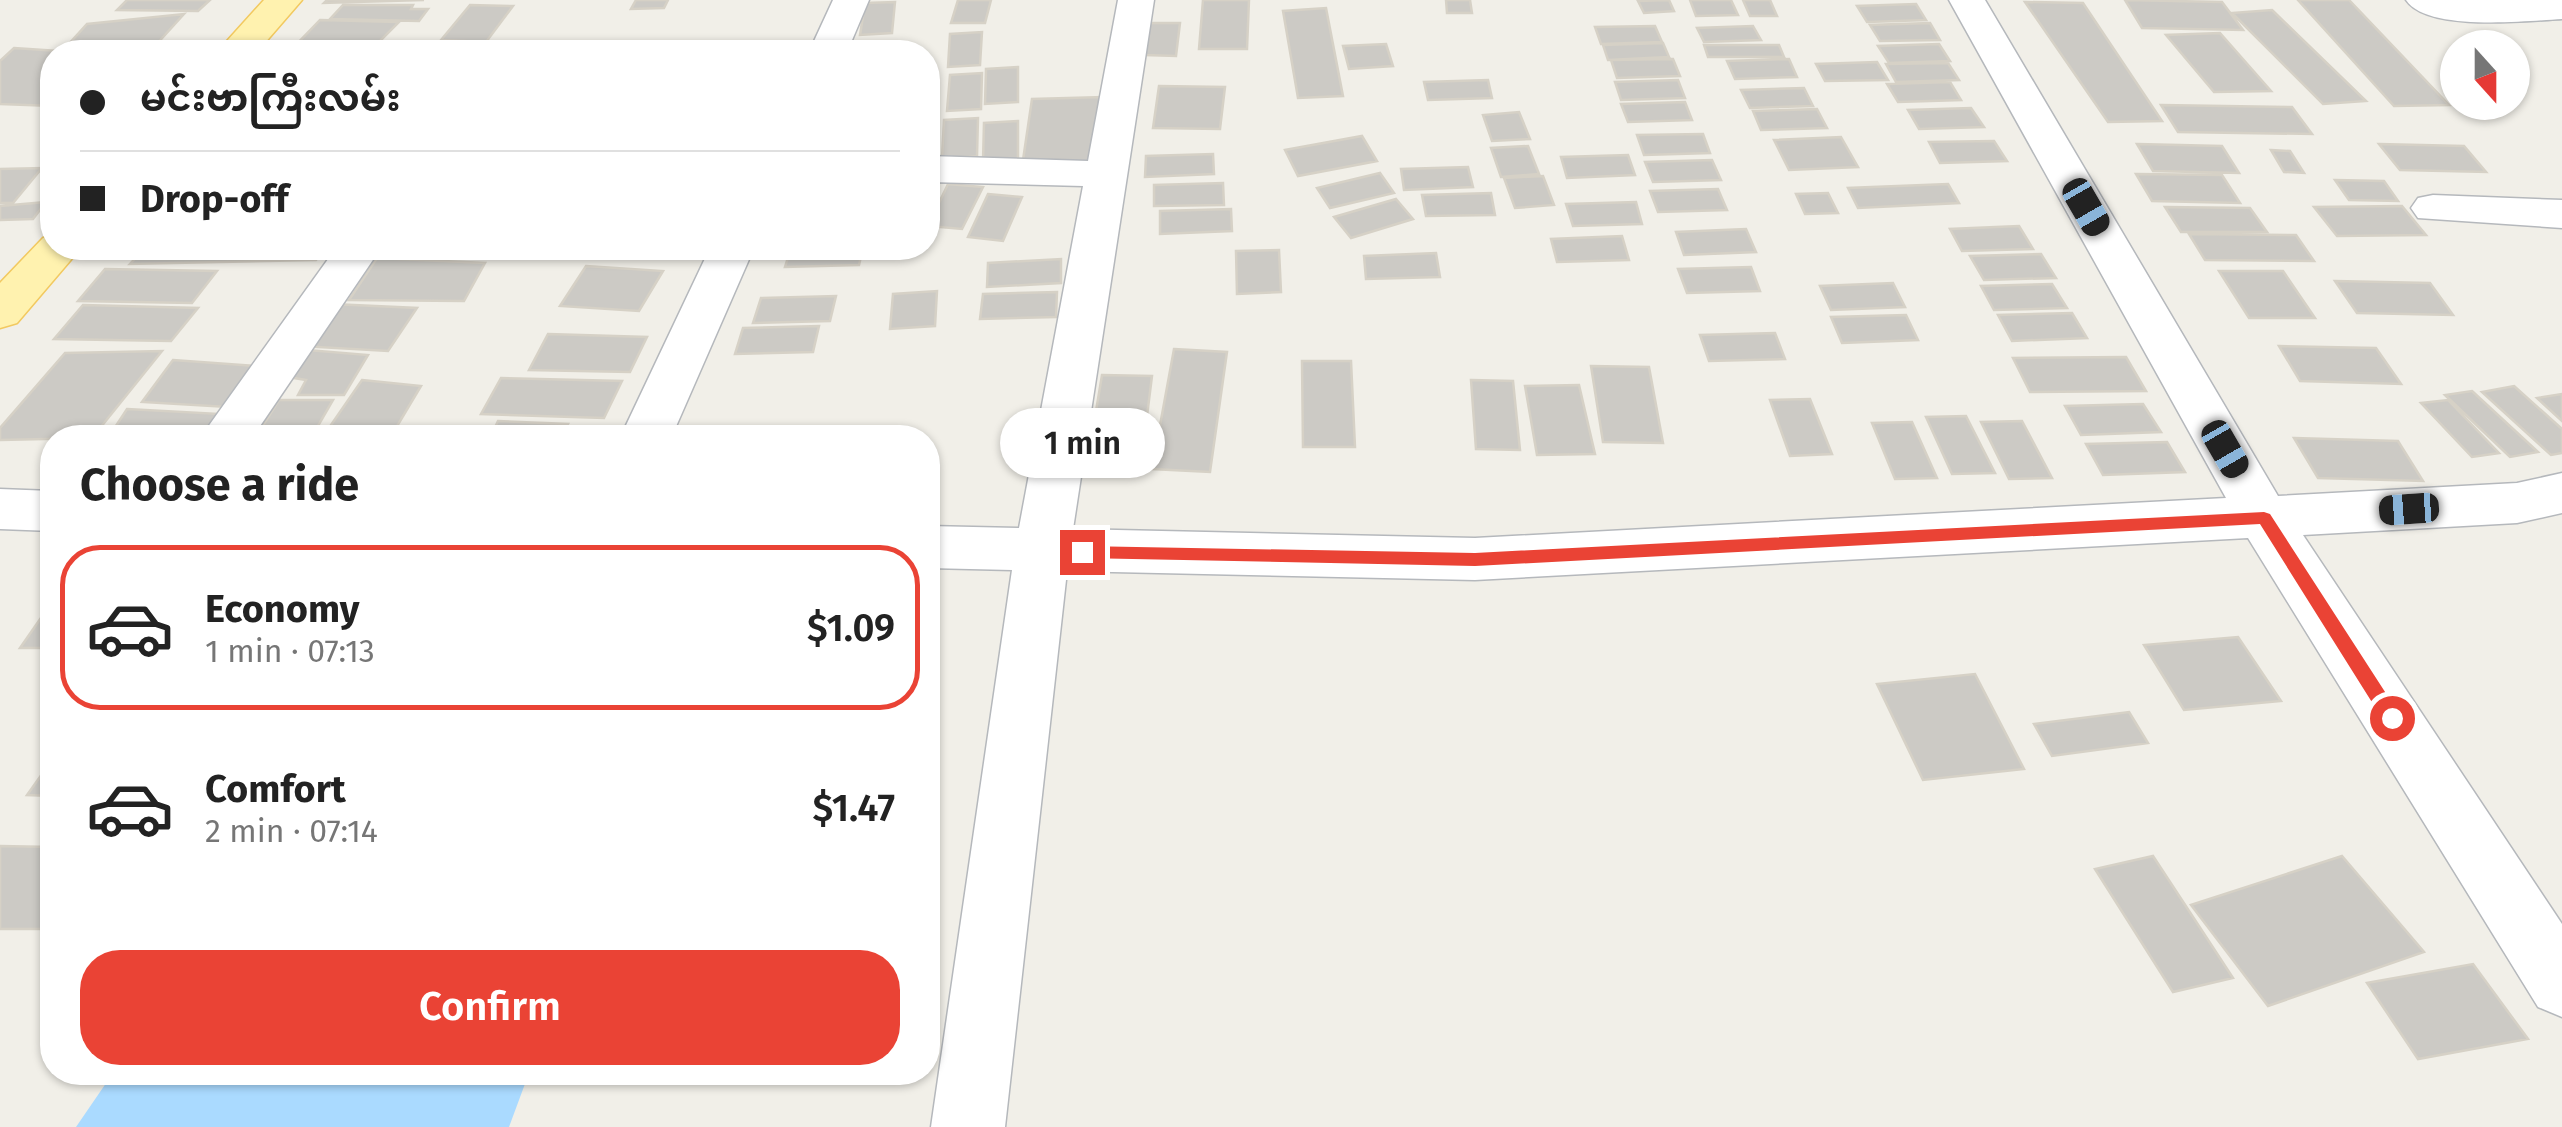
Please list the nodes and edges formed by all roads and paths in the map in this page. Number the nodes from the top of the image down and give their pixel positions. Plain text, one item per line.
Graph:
1 (284, 0) edge
2 (851, 0) edge
3 (1136, 0) edge
4 (1968, 0) edge
5 (2424, 0) edge
6 (2562, 8) edge
7 (247, 40) edge
8 (833, 40) edge
9 (940, 169) edge
10 (1106, 174) junction
11 (2433, 208) dead end
12 (2562, 214) edge
13 (48, 260) edge
14 (351, 260) edge
15 (727, 260) edge
16 (0, 312) edge
17 (234, 425) edge
18 (651, 425) edge
19 (2562, 493) edge
20 (0, 509) edge
21 (40, 511) edge
22 (2264, 518) junction
23 (940, 548) edge
24 (1042, 552) junction
25 (2562, 984) edge
26 (968, 1127) edge

1 - 7 main road
2 - 8 street
3 - 10 street
4 - 22 street
5 - 6 street
9 - 10 street
10 - 24 street
11 - 12 street
13 - 16 main road
14 - 17 street
15 - 18 street
19 - 22 street
20 - 21 street
22 - 24 street
22 - 25 street
23 - 24 street
24 - 26 street

